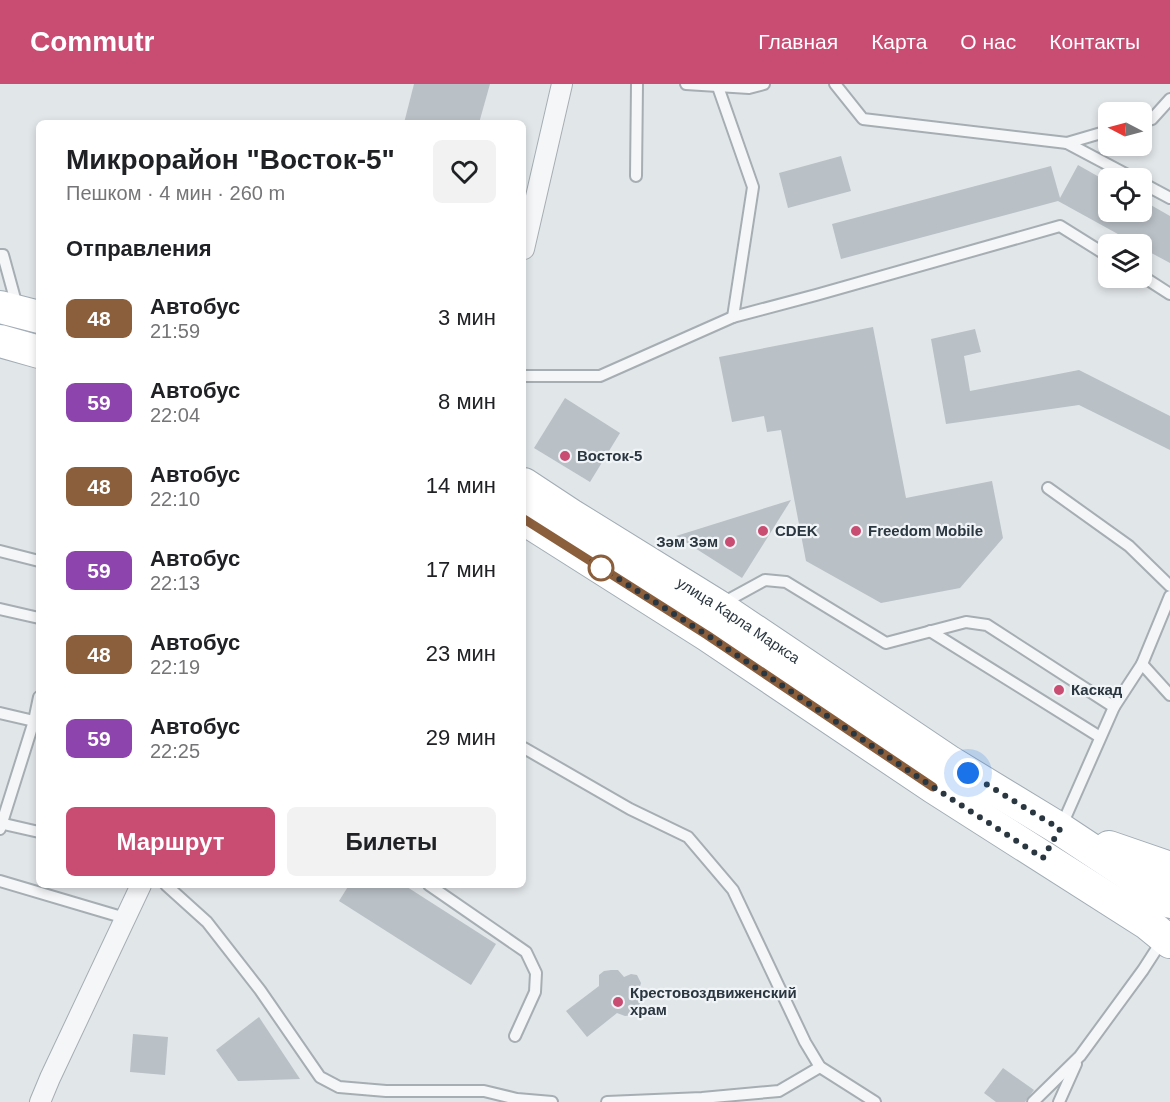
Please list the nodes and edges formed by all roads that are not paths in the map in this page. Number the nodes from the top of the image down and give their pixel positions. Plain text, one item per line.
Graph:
1 (562, 84) edge
2 (637, 84) edge
3 (686, 84) edge
4 (764, 84) edge
5 (835, 84) edge
6 (717, 85) edge
7 (1170, 99) edge
8 (1152, 119) edge
9 (1098, 134) edge
10 (1067, 143) junction
11 (1114, 168) edge
12 (636, 176) dead end
13 (1152, 188) edge
14 (1170, 198) edge
15 (526, 240) edge
16 (1098, 250) edge
17 (0, 255) edge
18 (1152, 282) edge
19 (1170, 294) edge
20 (19, 312) edge
21 (733, 317) junction
22 (0, 341) edge
23 (36, 351) edge
24 (526, 376) edge
25 (526, 485) edge
26 (1048, 488) dead end
27 (526, 520) edge
28 (0, 551) edge
29 (36, 560) edge
30 (1170, 586) edge
31 (1170, 596) edge
32 (718, 606) junction
33 (0, 609) edge
34 (36, 617) edge
35 (930, 632) junction
36 (1142, 664) junction
37 (1170, 695) edge
38 (1114, 707) junction
39 (36, 711) edge
40 (0, 713) edge
41 (34, 721) junction
42 (1100, 737) junction
43 (526, 749) edge
44 (1, 825) edge
45 (36, 831) edge
46 (1052, 843) junction
47 (1170, 868) edge
48 (0, 881) edge
49 (140, 888) edge
50 (169, 888) edge
51 (433, 888) edge
52 (1170, 902) edge
53 (125, 918) junction
54 (1167, 940) edge
55 (515, 1036) dead end
56 (1080, 1056) junction
57 (820, 1067) junction
58 (517, 1100) edge
59 (40, 1102) edge
60 (552, 1102) edge
61 (607, 1102) edge
62 (875, 1102) edge
63 (1033, 1102) edge
64 (1059, 1102) edge

1 - 15 street
2 - 12 lane
3 - 6 lane
4 - 6 lane
5 - 10 lane
6 - 21 lane
7 - 8 lane
9 - 10 lane
10 - 11 lane
13 - 14 lane
16 - 21 lane
17 - 20 lane
18 - 19 lane
21 - 24 lane
22 - 23 main road
25 - 32 main road, улица Карла Маркса
26 - 30 lane
27 - 46 main road, улица Карла Маркса
28 - 29 lane
31 - 36 lane
32 - 35 lane
32 - 46 main road, улица Карла Маркса
33 - 34 lane
35 - 38 lane
35 - 42 lane
36 - 37 lane
36 - 38 lane
38 - 42 lane
39 - 41 lane
40 - 41 lane
41 - 44 lane
42 - 46 lane
43 - 57 lane
44 - 45 lane
46 - 47 main road
46 - 52 main road
46 - 54 main road
48 - 53 lane
49 - 53 street
50 - 58 lane
51 - 55 lane
53 - 59 street
54 - 56 lane
56 - 63 lane
56 - 64 lane
57 - 61 lane
57 - 62 lane
58 - 60 lane

